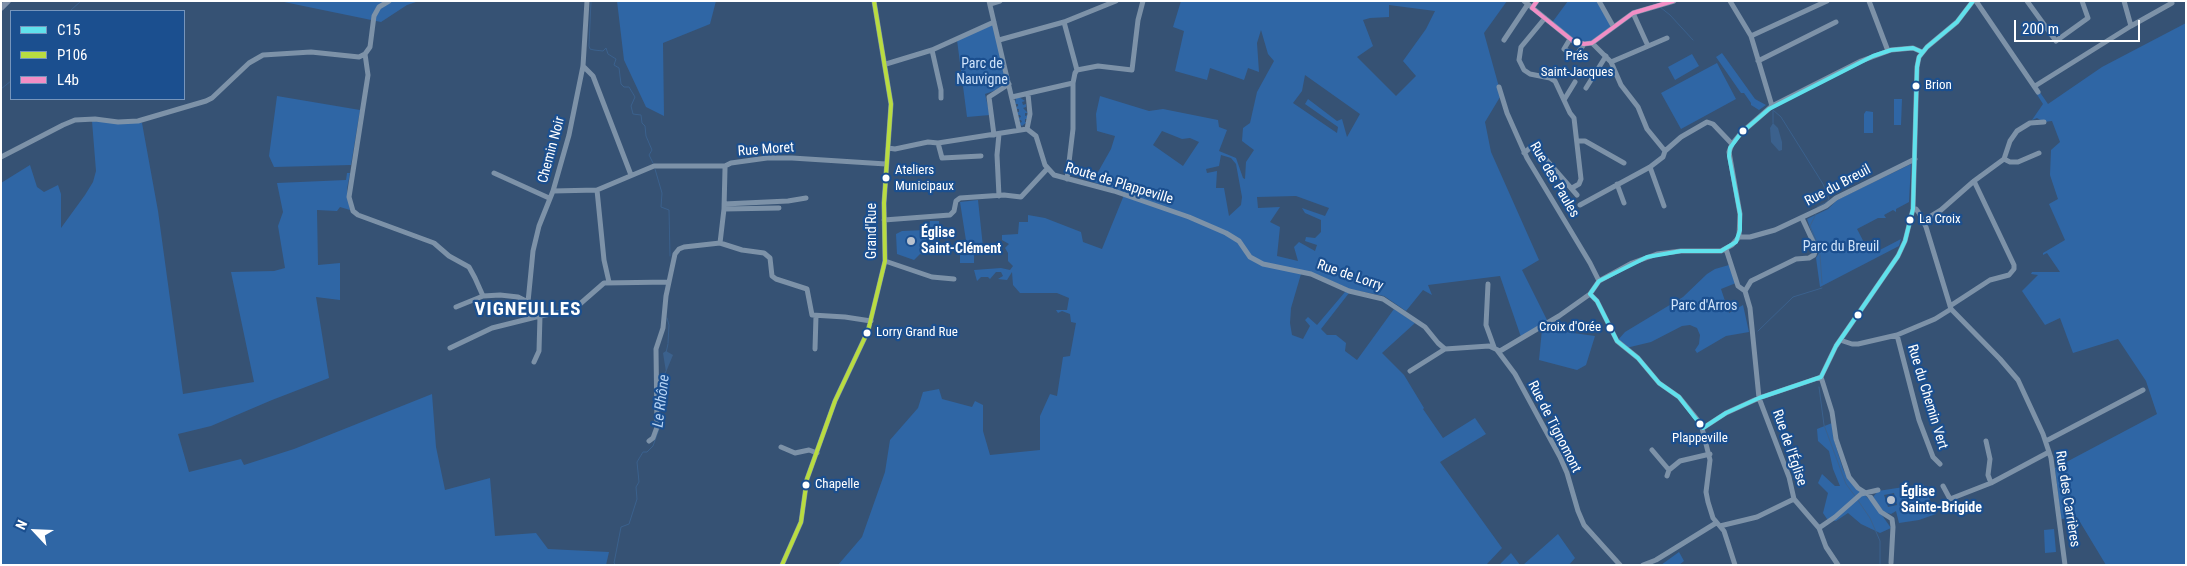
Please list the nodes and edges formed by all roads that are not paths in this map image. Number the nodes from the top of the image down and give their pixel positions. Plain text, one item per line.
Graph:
1 (8, 1) edge
2 (389, 1) edge
3 (587, 1) edge
4 (874, 1) edge
5 (1000, 1) edge
6 (1116, 1) edge
7 (1135, 1) edge
8 (1537, 1) edge
9 (1598, 1) edge
10 (1674, 1) edge
11 (1730, 1) edge
12 (1827, 1) edge
13 (1869, 1) edge
14 (1975, 1) edge
15 (2027, 1) edge
16 (2124, 1) edge
17 (2172, 1) edge
18 (1142, 2) edge
19 (990, 3) edge
20 (2081, 3) edge
21 (1528, 4) edge
22 (1, 8) edge
23 (1633, 13) junction
24 (1545, 18) junction
25 (994, 22) junction
26 (1064, 22) junction
27 (1836, 22) dead end
28 (1613, 26) junction
29 (2131, 26) junction
30 (1751, 36) junction
31 (1666, 38) dead end
32 (1570, 39) junction
33 (999, 40) junction
34 (1504, 40) dead end
35 (1592, 42) junction
36 (1584, 44) junction
37 (1648, 46) junction
38 (932, 50) junction
39 (1888, 51) junction
40 (1922, 52) junction
41 (365, 54) junction
42 (1606, 56) junction
43 (1758, 61) junction
44 (1611, 62) junction
45 (886, 64) junction
46 (583, 66) junction
47 (1076, 70) junction
48 (1575, 82) dead end
49 (1073, 83) junction
50 (1009, 84) junction
51 (2035, 86) junction
52 (1499, 87) dead end
53 (1586, 88) dead end
54 (2038, 92) dead end
55 (1028, 94) junction
56 (1012, 96) junction
57 (941, 98) dead end
58 (1564, 100) junction
59 (1772, 106) junction
60 (2044, 122) dead end
61 (1019, 129) junction
62 (1027, 129) junction
63 (996, 134) junction
64 (1577, 141) junction
65 (938, 143) junction
66 (1732, 144) junction
67 (888, 148) junction
68 (1665, 151) junction
69 (1524, 153) junction
70 (2040, 153) dead end
71 (980, 156) dead end
72 (1, 157) edge
73 (1914, 159) junction
74 (2004, 159) junction
75 (1624, 163) dead end
76 (886, 164) junction
77 (725, 166) junction
78 (1650, 167) junction
79 (1047, 169) junction
80 (494, 173) dead end
81 (631, 175) junction
82 (1067, 179) junction
83 (1974, 180) junction
84 (1617, 184) junction
85 (1572, 188) junction
86 (597, 190) junction
87 (553, 191) junction
88 (1577, 195) dead end
89 (999, 196) junction
90 (549, 198) junction
91 (806, 198) dead end
92 (1624, 203) dead end
93 (1580, 205) dead end
94 (1664, 206) dead end
95 (724, 207) junction
96 (779, 208) dead end
97 (1913, 209) junction
98 (1802, 218) junction
99 (884, 220) junction
100 (1923, 221) junction
101 (1739, 237) junction
102 (720, 243) junction
103 (1244, 249) joint
104 (1726, 249) junction
105 (884, 260) junction
106 (954, 279) dead end
107 (608, 282) junction
108 (669, 282) junction
109 (1488, 284) dead end
110 (1597, 284) junction
111 (1745, 291) junction
112 (1590, 294) junction
113 (483, 296) junction
114 (528, 302) junction
115 (456, 307) dead end
116 (1950, 307) junction
117 (540, 316) junction
118 (816, 316) junction
119 (871, 321) junction
120 (1897, 335) junction
121 (1840, 340) junction
122 (450, 348) dead end
123 (815, 349) dead end
124 (1445, 349) junction
125 (1496, 349) junction
126 (534, 362) dead end
127 (1410, 371) dead end
128 (1822, 377) junction
129 (2143, 390) dead end
130 (1759, 398) junction
131 (1703, 428) junction
132 (1986, 441) dead end
133 (2046, 441) junction
134 (649, 442) dead end
135 (781, 447) dead end
136 (1652, 450) dead end
137 (2050, 452) junction
138 (817, 453) junction
139 (1710, 454) junction
140 (1940, 464) dead end
141 (1990, 482) junction
142 (1944, 486) dead end
143 (1878, 490) dead end
144 (1863, 492) junction
145 (1794, 499) junction
146 (1718, 524) junction
147 (1819, 528) junction
148 (1891, 563) dead end
149 (782, 565) edge
150 (1620, 565) edge
151 (1643, 565) edge
152 (1735, 565) edge
153 (1838, 565) edge
154 (2065, 565) edge

1 - 22 main road
2 - 41 street
3 - 46 street, Chemin Noir
4 - 45 street, Grand'Rue
5 - 19 street
6 - 26 street
7 - 18 street
8 - 21 street
9 - 28 street
10 - 23 street
11 - 30 street
12 - 30 street
13 - 39 street
14 - 40 street
14 - 51 street
15 - 20 street
16 - 29 street
17 - 29 street
18 - 47 street
19 - 25 street
21 - 24 street
21 - 34 street
23 - 28 street
23 - 37 street
24 - 32 street
24 - 58 street
25 - 33 street
25 - 38 street
26 - 33 street
26 - 47 street
27 - 43 street
28 - 35 street
29 - 51 street
30 - 43 street
31 - 37 street
32 - 36 street
32 - 36 street
33 - 50 street
35 - 36 street
35 - 42 street
37 - 44 street
38 - 45 street
38 - 57 street
39 - 40 street
39 - 59 street
40 - 73 street
41 - 72 street
41 - 113 street
42 - 44 street
42 - 53 street
43 - 59 street
44 - 68 street
45 - 67 street, Grand'Rue
46 - 81 street
46 - 87 street, Chemin Noir
47 - 49 street
48 - 58 street
49 - 55 street
49 - 82 street
50 - 56 street
50 - 63 street
51 - 54 street
52 - 69 street, Rue des Paules
55 - 56 street
55 - 62 street
56 - 61 street
58 - 64 street
59 - 66 street
60 - 74 street
61 - 62 street
61 - 63 street
62 - 79 street, Route de Plappeville
63 - 65 street
63 - 89 street
64 - 75 street
64 - 85 street
65 - 67 street
65 - 71 street
66 - 68 street
66 - 101 street
67 - 76 street, Grand'Rue
68 - 78 street
69 - 85 street
69 - 110 street, Rue des Paules
70 - 74 street
73 - 97 street
73 - 98 street, Rue du Breuil
74 - 83 street
76 - 77 street, Rue Moret
76 - 99 street, Grand'Rue
77 - 81 street
77 - 95 street, Rue Moret
78 - 84 street
78 - 94 street
79 - 82 street, Route de Plappeville
79 - 89 street
80 - 90 street
81 - 86 street
82 - 103 street, Route de Plappeville
83 - 100 street
83 - 116 street
84 - 92 street
84 - 93 street
85 - 88 street
86 - 87 street
86 - 107 street
87 - 90 street, Chemin Noir
89 - 99 street
90 - 114 street, Chemin Noir
91 - 95 street
95 - 96 street
95 - 102 street, Rue Moret
97 - 100 street, Rue des Carrières
97 - 121 street
98 - 101 street
98 - 111 street, Rue du Breuil
99 - 105 street, Grand'Rue
100 - 116 street, Rue des Carrières
101 - 104 street
102 - 108 street
102 - 118 street
103 - 124 street, Rue de Lorry
104 - 110 street
104 - 111 street, Rue de l'Église
105 - 106 street
105 - 119 street, Grand'Rue
107 - 108 street
107 - 117 street
108 - 134 street
109 - 125 street, Rue de Tignomont
110 - 112 street
111 - 130 street, Rue de l'Église
112 - 125 street
112 - 131 street
113 - 114 street
113 - 115 street
114 - 117 street
116 - 120 street
116 - 133 street, Rue des Carrières
117 - 122 street
117 - 126 street
118 - 119 street
118 - 123 street
119 - 138 street, Grand'Rue
120 - 121 street
120 - 140 street, Rue du Chemin Vert
121 - 128 street
124 - 125 street
124 - 127 street
125 - 150 street, Rue de Tignomont
128 - 130 street
128 - 144 street
129 - 133 street
130 - 131 street
130 - 145 street, Rue de l'Église
131 - 139 street
132 - 141 street
133 - 137 street, Rue des Carrières
135 - 138 street
136 - 139 street
137 - 141 street
137 - 154 street, Rue des Carrières
138 - 149 street, Grand'Rue
139 - 146 street
141 - 142 street
143 - 144 street
144 - 147 street
144 - 148 street
145 - 146 street
145 - 147 street, Rue de l'Église
146 - 151 street
146 - 152 street
147 - 153 street, Rue de l'Église

